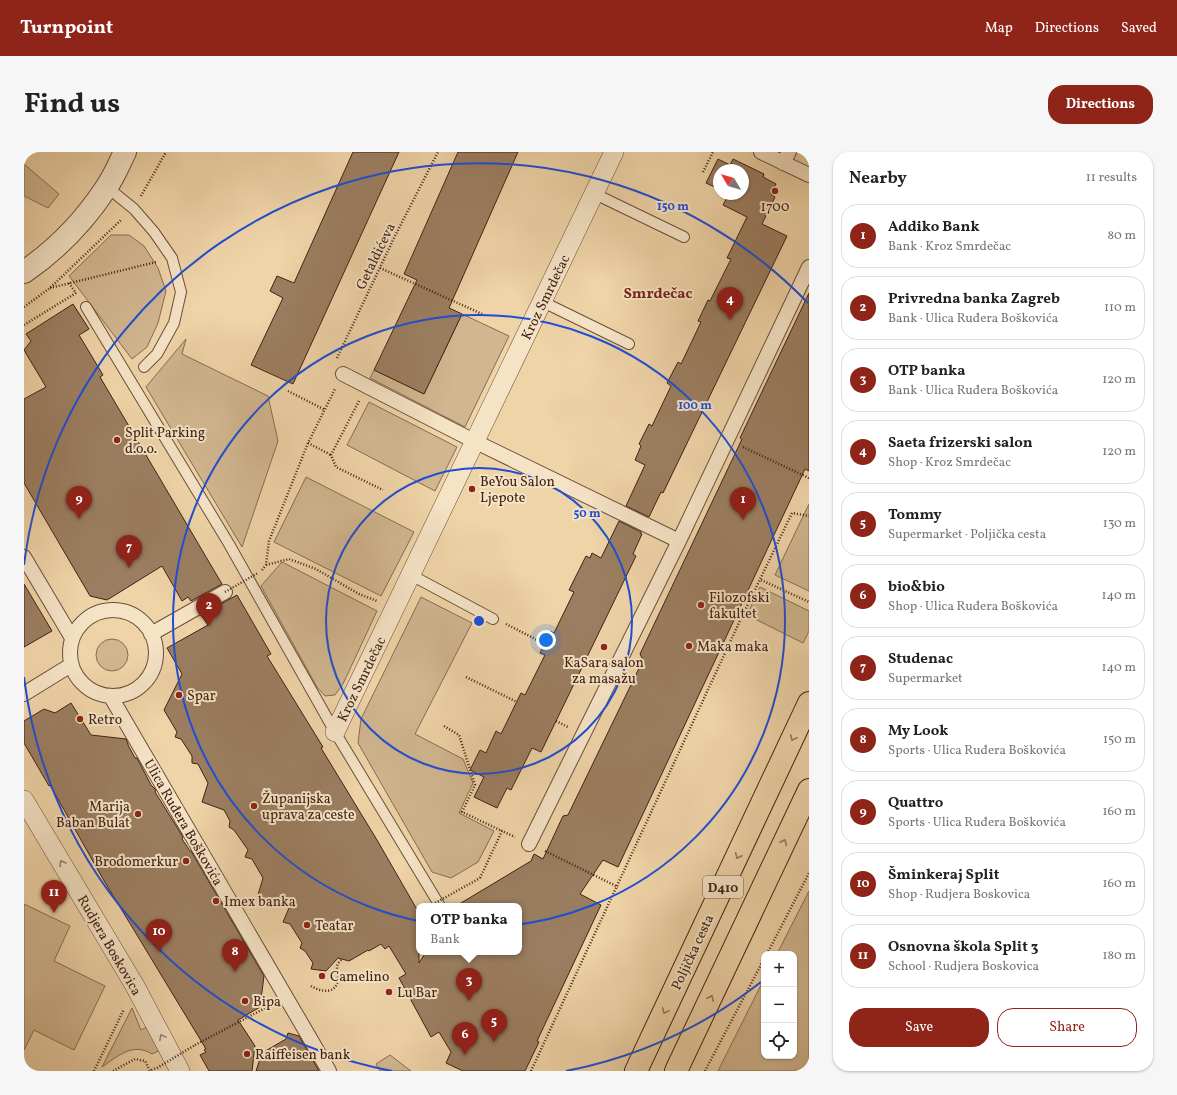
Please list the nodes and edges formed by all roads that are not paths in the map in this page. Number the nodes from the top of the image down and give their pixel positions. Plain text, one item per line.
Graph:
1 (125, 152) edge
2 (614, 152) edge
3 (761, 152) edge
4 (786, 158) edge
5 (809, 175) edge
6 (107, 187) junction
7 (595, 194) junction
8 (684, 237) dead end
9 (809, 267) edge
10 (24, 272) edge
11 (543, 302) junction
12 (86, 307) dead end
13 (629, 344) dead end
14 (144, 367) dead end
15 (343, 374) road end
16 (476, 442) junction
17 (679, 541) junction
18 (24, 557) edge
19 (411, 575) junction
20 (225, 592) road end
21 (494, 619) road end
22 (151, 634) junction
23 (72, 638) junction
24 (71, 665) junction
25 (24, 694) edge
26 (111, 697) junction
27 (809, 702) edge
28 (335, 732) junction
29 (809, 790) edge
30 (24, 800) edge
31 (529, 844) dead end
32 (438, 903) edge
33 (180, 1071) edge
34 (329, 1071) edge
35 (636, 1071) edge
36 (676, 1071) edge

1 - 6 street
2 - 7 street, Kroz Smrdečac
3 - 4 street
4 - 5 street
6 - 10 street
6 - 14 lane
7 - 8 lane
7 - 11 street, Kroz Smrdečac
9 - 17 street
11 - 13 lane
11 - 16 street, Kroz Smrdečac
12 - 28 lane
15 - 16 street
16 - 17 street
16 - 19 street, Kroz Smrdečac
17 - 31 street
18 - 23 street
19 - 21 lane
19 - 28 street, Kroz Smrdečac
20 - 22 street
22 - 23 street
22 - 26 street
23 - 24 street
24 - 25 street
24 - 26 street
26 - 34 street, Ulica Ruđera Boškovića
27 -> 35 main road, Poljička cesta / D410
28 - 32 lane, Kroz Smrdečac
36 -> 29 main road, D410
33 -> 30 street, Rudjera Boskovica

